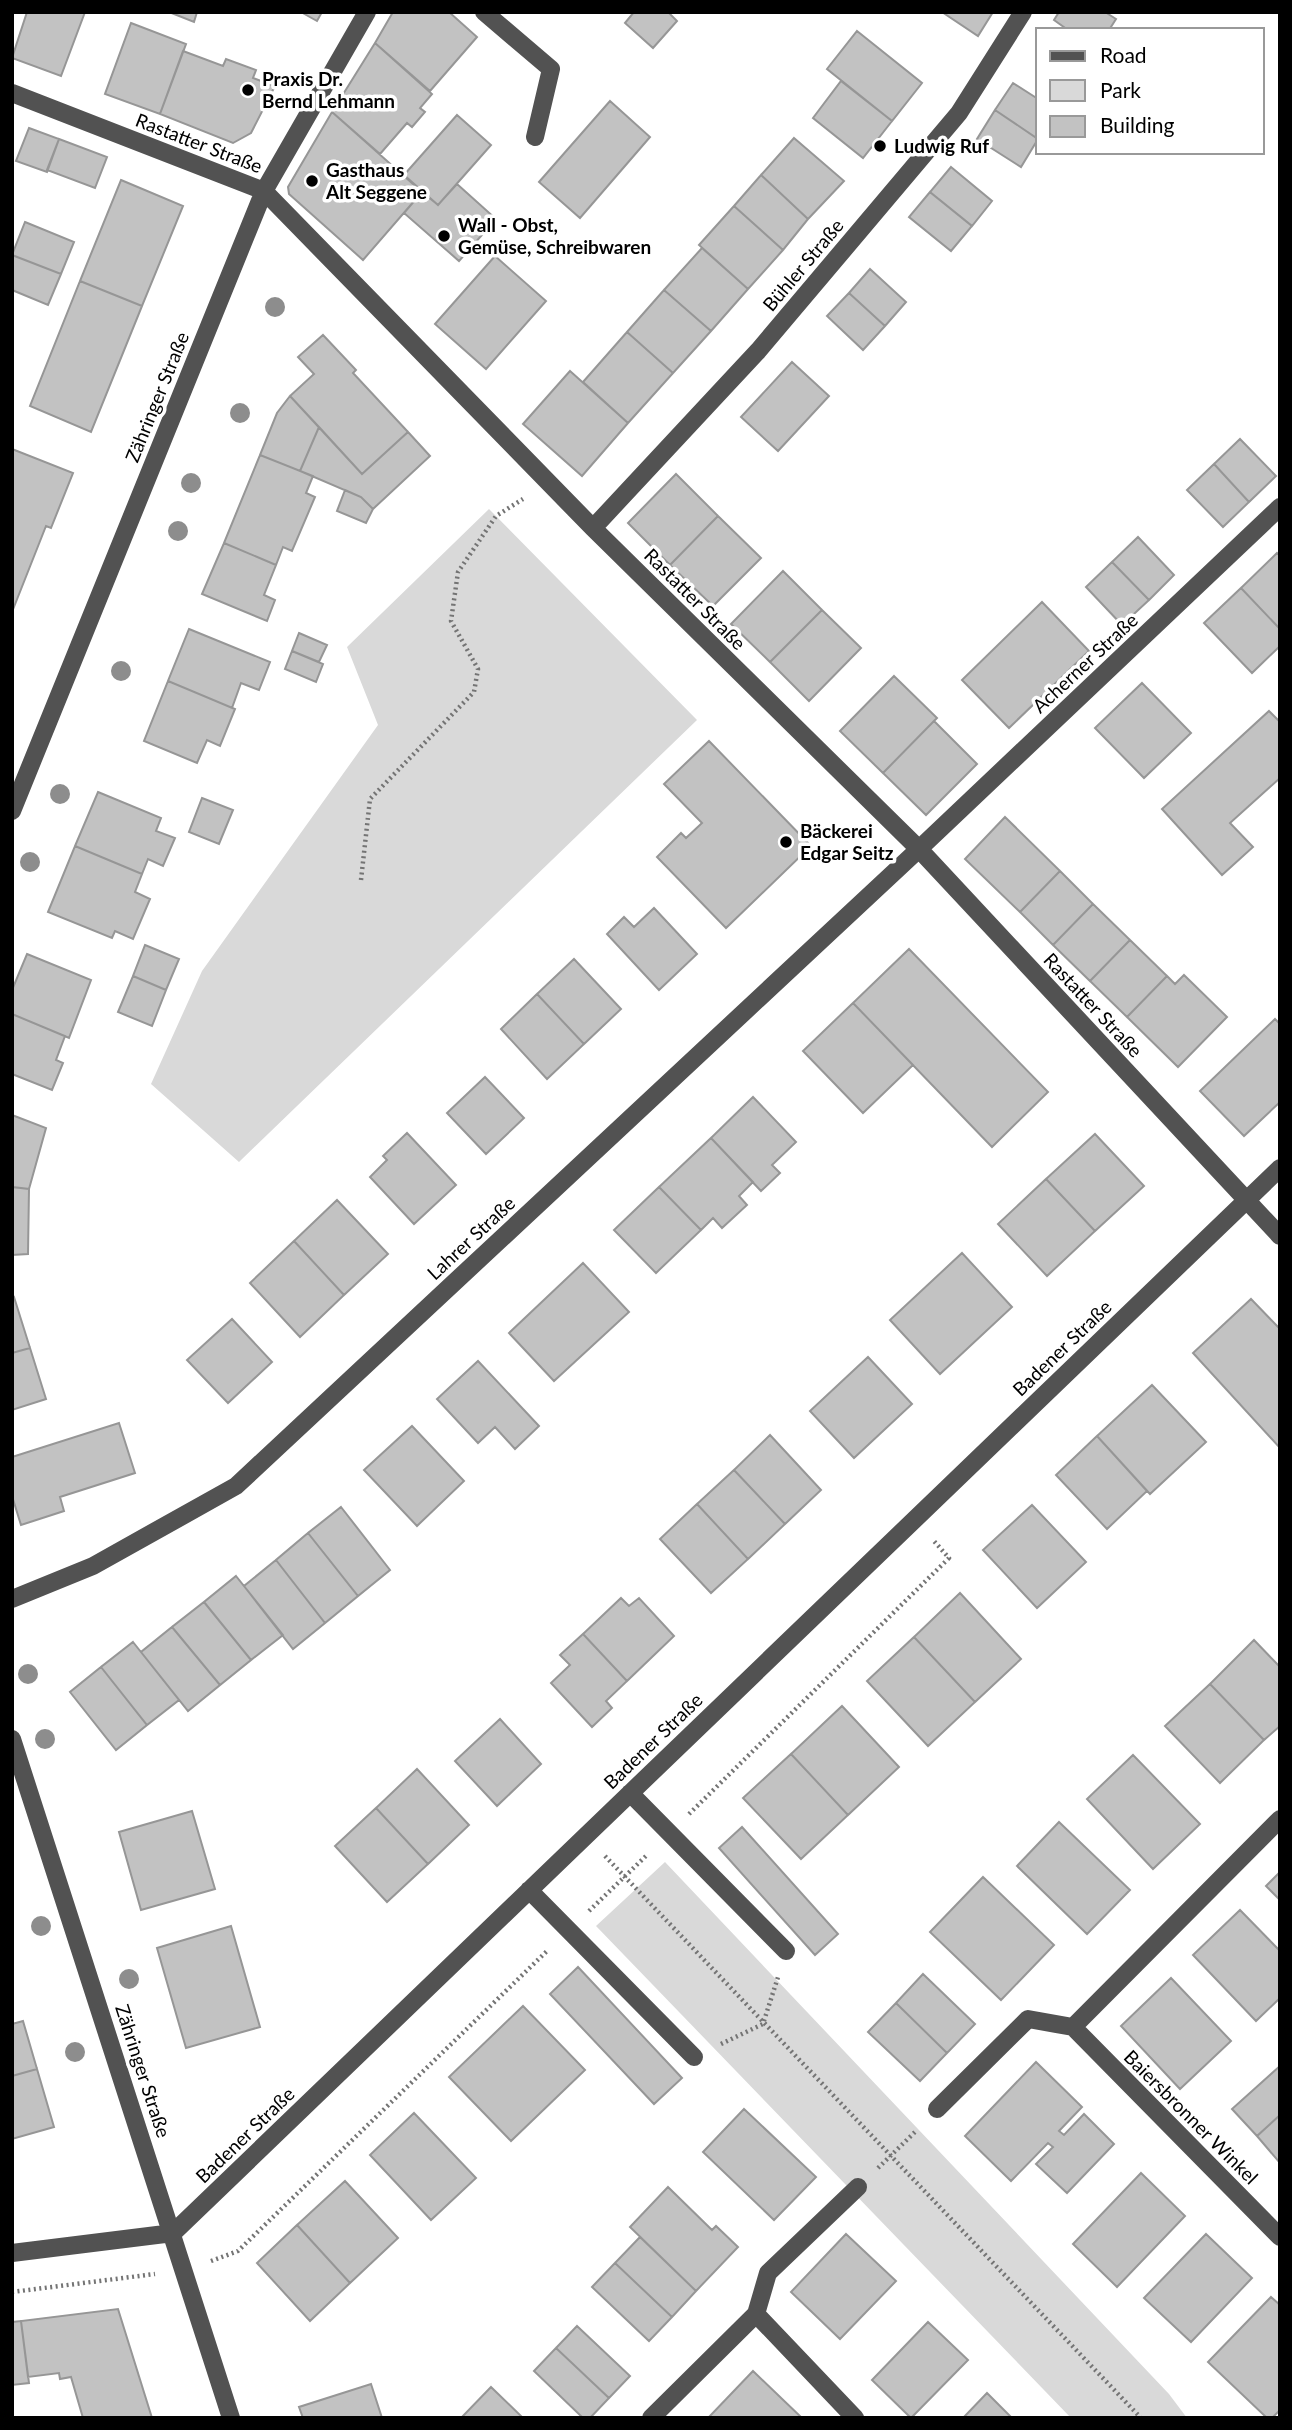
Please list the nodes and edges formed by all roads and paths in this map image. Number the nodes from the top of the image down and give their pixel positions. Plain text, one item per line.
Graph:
1 (367, 12) edge
2 (484, 12) edge
3 (1023, 12) edge
4 (12, 93) edge
5 (536, 137) dead end
6 (264, 191) junction
7 (549, 482) junction
8 (1280, 507) edge
9 (593, 528) junction
10 (12, 811) edge
11 (919, 849) junction
12 (361, 880) dead end
13 (1280, 1168) edge
14 (1246, 1200) junction
15 (1280, 1236) edge
16 (915, 1519) junction
17 (12, 1599) edge
18 (12, 1739) edge
19 (630, 1793) junction
20 (1280, 1819) edge
21 (669, 1833) junction
22 (586, 1836) junction
23 (624, 1877) junction
24 (529, 1890) junction
25 (569, 1930) junction
26 (786, 1951) joint
27 (763, 2024) junction
28 (1073, 2027) junction
29 (694, 2057) joint
30 (937, 2109) joint
31 (890, 2156) junction
32 (858, 2187) dead end
33 (173, 2233) junction
34 (1280, 2237) edge
35 (12, 2253) edge
36 (185, 2270) junction
37 (12, 2292) edge
38 (757, 2314) junction
39 (230, 2418) edge
40 (651, 2418) edge
41 (855, 2418) edge
42 (1141, 2418) edge

1 - 6 street, Zähringer Straße
2 - 5 street
3 - 9 street, Bühler Straße
4 - 6 street, Rastatter Straße
6 - 7 street, Rastatter Straße
6 - 10 street, Zähringer Straße
7 - 9 street, Rastatter Straße
7 - 12 path
8 - 11 street, Acherner Straße
9 - 11 street, Rastatter Straße
11 - 14 street, Rastatter Straße
11 - 17 street, Lahrer Straße
13 - 14 street, Badener Straße
14 - 15 street, Rastatter Straße
14 - 16 street, Badener Straße
16 - 19 street, Badener Straße
16 - 21 path
18 - 33 street, Zähringer Straße
19 - 21 street
19 - 22 street, Badener Straße
20 - 28 street
21 - 23 path
21 - 26 street
22 - 23 path
22 - 24 street, Badener Straße
23 - 25 path
23 - 27 path
24 - 25 street
24 - 33 street, Badener Straße
25 - 29 street
25 - 36 path
26 - 27 path
27 - 29 path
27 - 31 path
28 - 30 street
28 - 34 street, Baiersbronner Winkel
30 - 31 path
31 - 42 path
32 - 38 street
33 - 35 street
33 - 36 street, Zähringer Straße
36 - 37 path
36 - 39 street, Zähringer Straße
38 - 40 street
38 - 41 street

